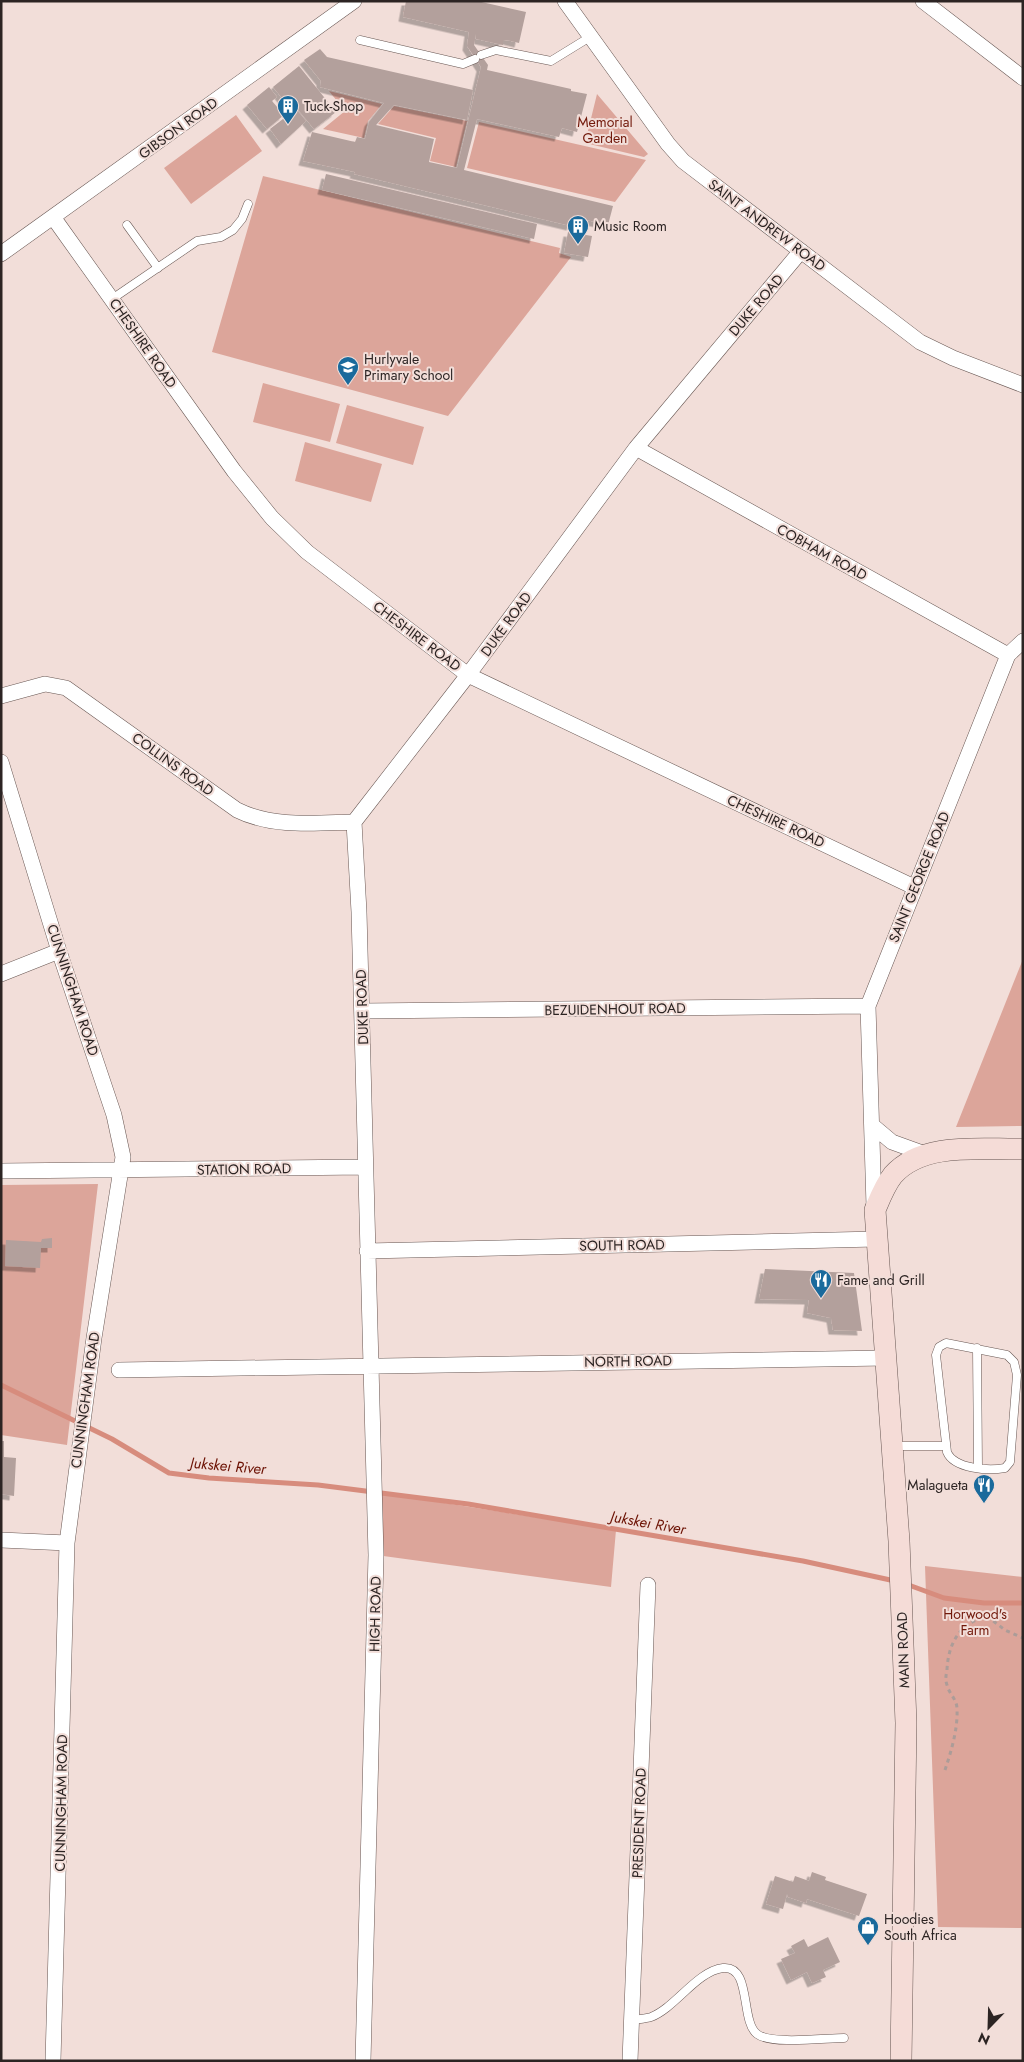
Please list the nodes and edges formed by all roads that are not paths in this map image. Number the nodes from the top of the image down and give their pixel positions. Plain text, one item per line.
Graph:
1 (354, 1) edge
2 (564, 1) edge
3 (922, 1) edge
4 (590, 37) junction
5 (360, 40) dead end
6 (1023, 78) edge
7 (248, 204) dead end
8 (54, 217) junction
9 (127, 225) dead end
10 (801, 251) junction
11 (1, 254) edge
12 (158, 268) junction
13 (112, 299) junction
14 (1023, 385) edge
15 (636, 448) junction
16 (1023, 641) edge
17 (1008, 655) junction
18 (468, 675) junction
19 (1, 696) edge
20 (1, 762) edge
21 (354, 822) junction
22 (914, 887) junction
23 (59, 951) junction
24 (1, 974) edge
25 (868, 1006) junction
26 (362, 1011) junction
27 (873, 1126) junction
28 (1023, 1149) edge
29 (928, 1154) junction
30 (365, 1167) junction
31 (123, 1170) junction
32 (1, 1171) edge
33 (874, 1210) junction
34 (876, 1239) junction
35 (368, 1251) junction
36 (976, 1348) junction
37 (886, 1358) junction
38 (370, 1365) junction
39 (119, 1370) dead end
40 (892, 1446) junction
41 (946, 1446) junction
42 (978, 1467) junction
43 (1, 1540) edge
44 (67, 1543) junction
45 (648, 1585) dead end
46 (632, 2020) junction
47 (844, 2038) dead end
48 (901, 2038) junction
49 (55, 2060) edge
50 (364, 2061) edge
51 (630, 2061) edge
52 (900, 2061) edge
53 (907, 2061) edge

1 - 8 street, GIBSON ROAD
2 - 4 street, SAINT ANDREW ROAD
3 - 6 street
4 - 5 lane
4 - 10 street, SAINT ANDREW ROAD
7 - 12 lane
8 - 11 street, GIBSON ROAD
8 - 13 street, CHESHIRE ROAD
9 - 12 lane
10 - 14 street, SAINT ANDREW ROAD
10 - 15 street, DUKE ROAD
12 - 13 lane
13 - 18 street, CHESHIRE ROAD
15 - 17 street, COBHAM ROAD
15 - 18 street, DUKE ROAD
16 - 17 street, SAINT GEORGE ROAD
17 - 22 street, SAINT GEORGE ROAD
18 - 21 street, DUKE ROAD
18 - 22 street, CHESHIRE ROAD
19 - 21 street, COLLINS ROAD
20 - 23 street, CUNNINGHAM ROAD
21 - 26 street, DUKE ROAD
22 - 25 street, SAINT GEORGE ROAD
23 - 24 street
23 - 31 street, CUNNINGHAM ROAD
25 - 26 street, BEZUIDENHOUT ROAD
25 - 27 street, SAINT GEORGE ROAD
26 - 30 street, DUKE ROAD
27 - 29 street
27 - 33 street, SAINT GEORGE ROAD
28 - 29 main road
29 - 33 main road
30 - 31 street, STATION ROAD
30 - 35 street, HIGH ROAD
31 - 32 street, STATION ROAD
31 - 44 street, CUNNINGHAM ROAD
33 - 34 main road, MAIN ROAD
34 - 35 street, SOUTH ROAD
34 - 37 main road, MAIN ROAD
35 - 38 street, HIGH ROAD
36 - 41 lane
36 - 42 lane
36 - 42 lane
37 - 38 street, NORTH ROAD
37 - 40 main road, MAIN ROAD
38 - 39 street, NORTH ROAD
38 - 50 street, HIGH ROAD
40 - 41 lane
40 - 48 main road, MAIN ROAD
41 - 42 lane
43 - 44 street
44 - 49 street, CUNNINGHAM ROAD
45 - 46 street, PRESIDENT ROAD
46 - 47 lane
46 - 51 street, PRESIDENT ROAD
48 - 52 main road, MAIN ROAD
48 - 53 main road

